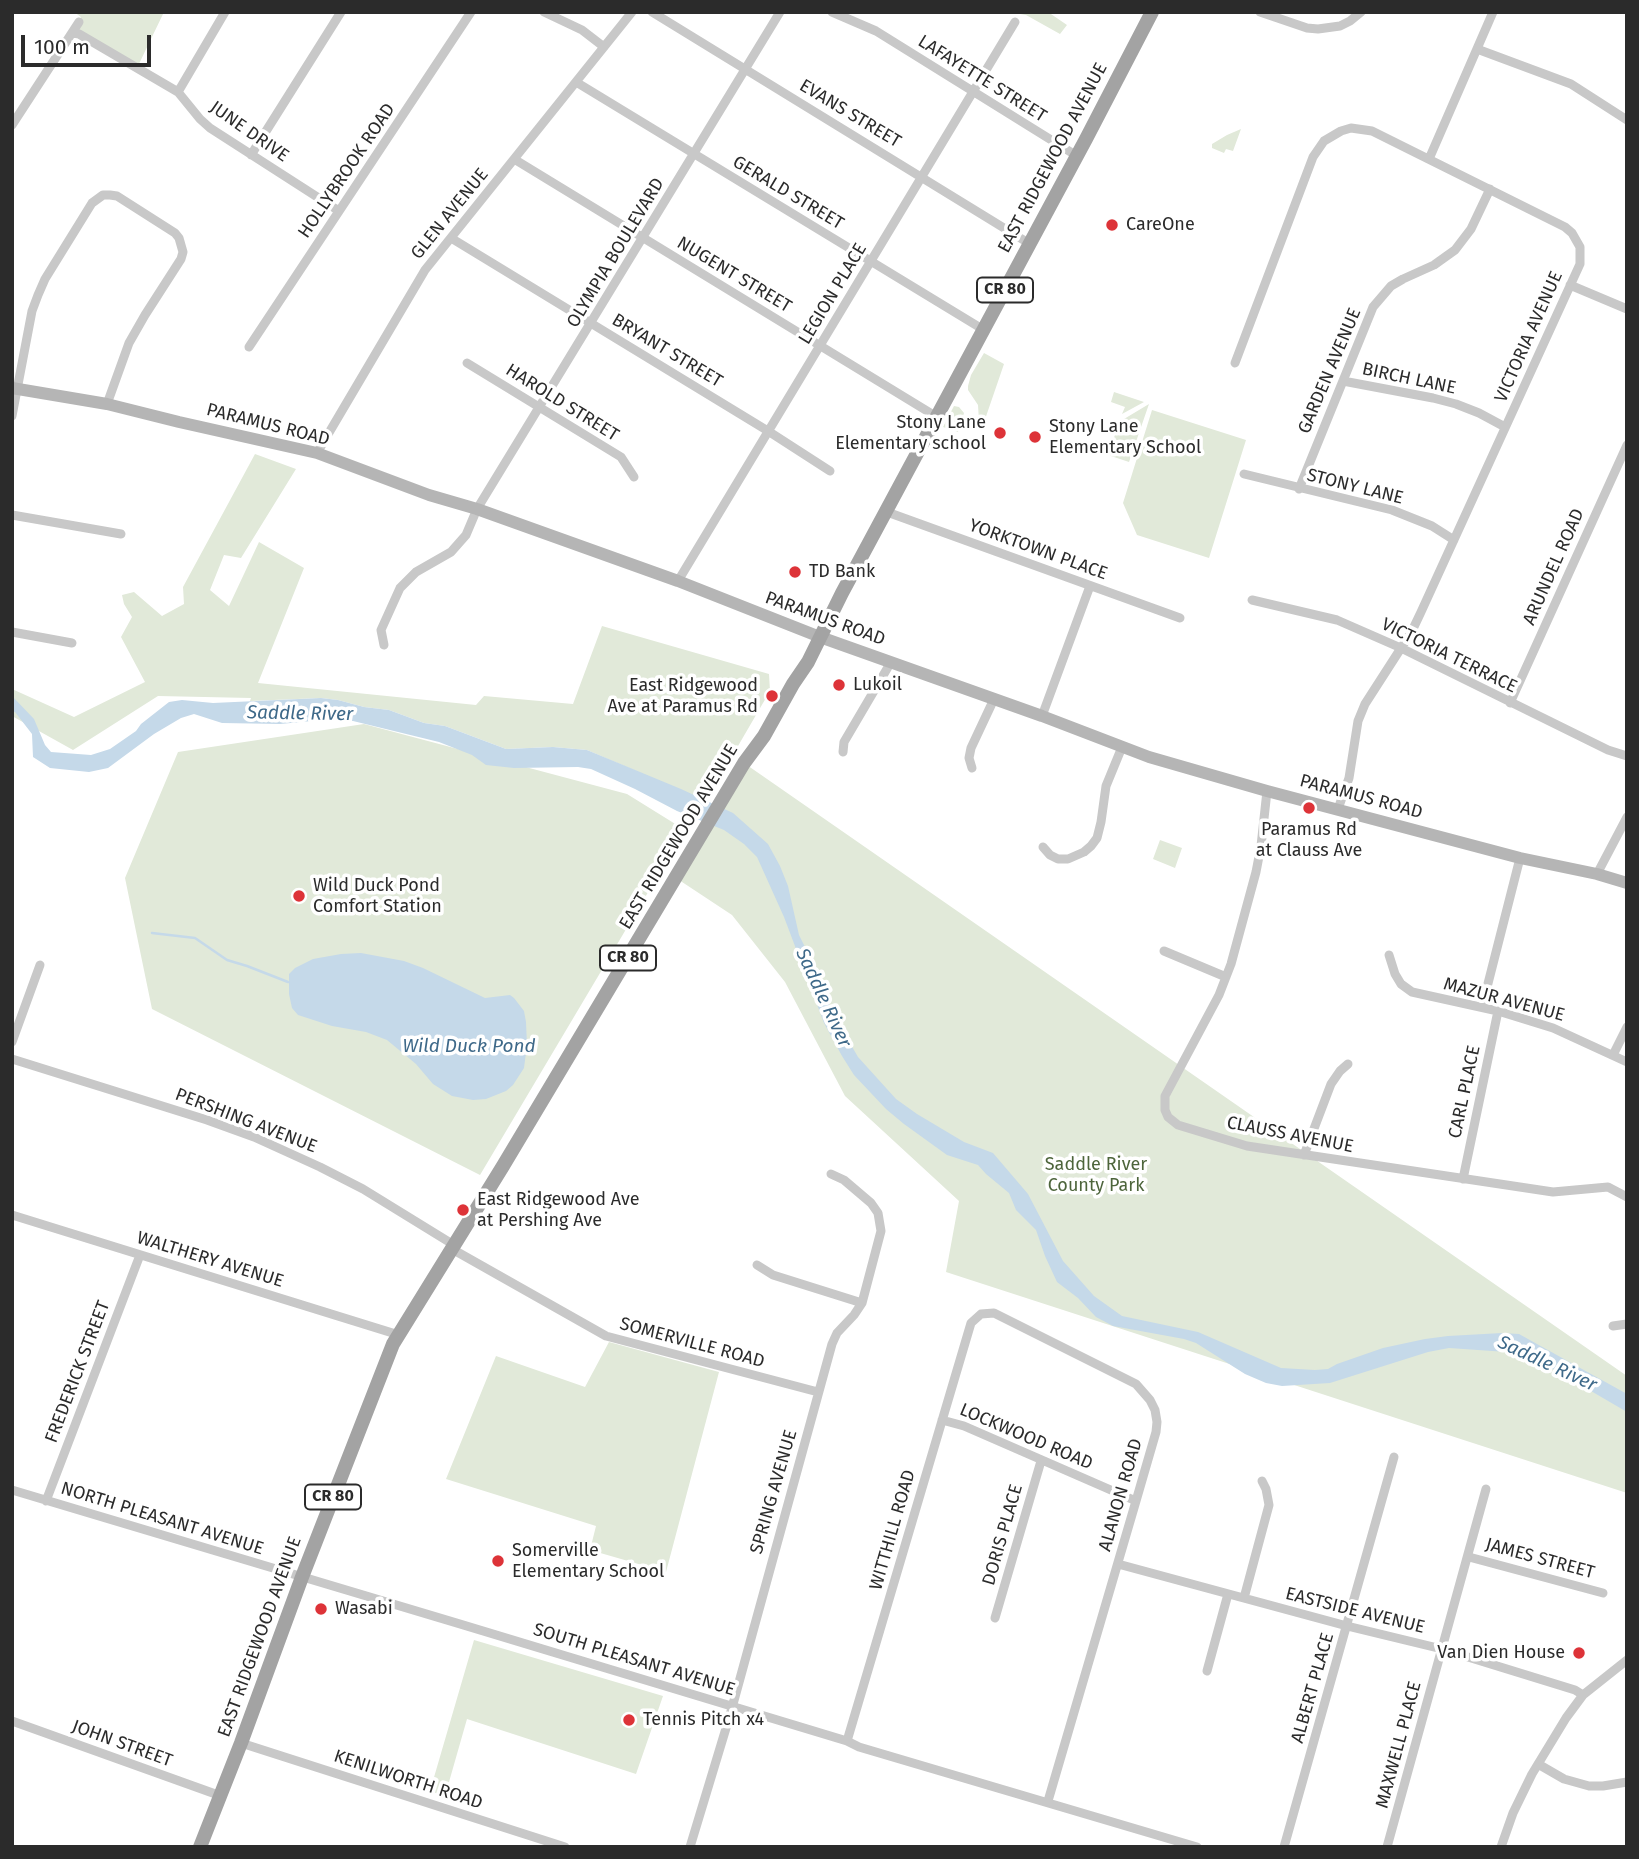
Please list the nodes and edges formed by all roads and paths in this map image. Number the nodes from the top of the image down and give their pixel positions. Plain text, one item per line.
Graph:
1 (225, 12) edge
2 (341, 12) edge
3 (471, 12) edge
4 (544, 12) edge
5 (632, 12) edge
6 (652, 12) edge
7 (780, 12) edge
8 (832, 12) edge
9 (1152, 12) edge
10 (1260, 12) edge
11 (1361, 12) edge
12 (1493, 12) edge
13 (79, 22) dead end
14 (1015, 22) dead end
15 (73, 33) junction
16 (604, 47) junction
17 (1477, 49) junction
18 (746, 69) junction
19 (576, 82) junction
20 (178, 92) junction
21 (973, 92) junction
22 (1627, 120) edge
23 (12, 125) edge
24 (693, 154) junction
25 (251, 155) junction
26 (1077, 156) junction
27 (514, 159) junction
28 (1429, 159) junction
29 (922, 176) junction
30 (1490, 189) junction
31 (339, 211) junction
32 (451, 237) junction
33 (643, 238) junction
34 (1030, 244) junction
35 (871, 261) junction
36 (1570, 285) junction
37 (1627, 309) edge
38 (592, 323) junction
39 (984, 330) junction
40 (820, 345) junction
41 (249, 347) dead end
42 (467, 363) dead end
43 (1235, 363) dead end
44 (1343, 381) junction
45 (15, 389) edge
46 (107, 404) junction
47 (540, 408) junction
48 (12, 416) edge
49 (937, 417) junction
50 (1505, 427) junction
51 (768, 431) junction
52 (1626, 448) edge
53 (317, 453) junction
54 (830, 471) dead end
55 (1244, 474) dead end
56 (634, 477) dead end
57 (1299, 489) junction
58 (477, 509) junction
59 (887, 512) junction
60 (12, 515) edge
61 (121, 534) dead end
62 (1454, 540) junction
63 (678, 582) junction
64 (1090, 586) junction
65 (1252, 600) dead end
66 (1180, 618) dead end
67 (12, 632) edge
68 (820, 637) junction
69 (72, 643) dead end
70 (384, 645) dead end
71 (1401, 648) junction
72 (891, 662) junction
73 (994, 699) junction
74 (1510, 703) junction
75 (1042, 716) junction
76 (1122, 747) junction
77 (843, 752) dead end
78 (1627, 756) edge
79 (972, 768) dead end
80 (1268, 791) junction
81 (1338, 809) junction
82 (1627, 817) edge
83 (1043, 847) dead end
84 (1520, 858) junction
85 (1597, 874) junction
86 (1627, 883) edge
87 (1164, 951) dead end
88 (1389, 955) dead end
89 (40, 965) dead end
90 (1226, 977) junction
91 (1482, 1007) junction
92 (1498, 1011) junction
93 (1627, 1027) edge
94 (12, 1042) edge
95 (1613, 1055) junction
96 (12, 1059) edge
97 (1627, 1062) edge
98 (1348, 1064) dead end
99 (1304, 1155) junction
100 (831, 1174) dead end
101 (1463, 1179) junction
102 (1627, 1197) edge
103 (12, 1215) edge
104 (453, 1247) junction
105 (140, 1255) junction
106 (757, 1265) dead end
107 (862, 1303) junction
108 (1627, 1324) edge
109 (1613, 1326) dead end
110 (969, 1328) joint
111 (399, 1335) junction
112 (818, 1392) junction
113 (942, 1420) junction
114 (1394, 1457) dead end
115 (1041, 1461) junction
116 (1262, 1481) dead end
117 (1486, 1489) dead end
118 (12, 1490) edge
119 (46, 1500) junction
120 (1136, 1501) junction
121 (1469, 1557) junction
122 (1118, 1564) junction
123 (302, 1577) junction
124 (1603, 1593) dead end
125 (1228, 1594) junction
126 (1244, 1598) junction
127 (995, 1618) dead end
128 (1347, 1626) junction
129 (1442, 1649) junction
130 (1627, 1660) edge
131 (1207, 1671) dead end
132 (1583, 1695) junction
133 (732, 1707) junction
134 (12, 1721) edge
135 (847, 1741) junction
136 (241, 1743) junction
137 (1538, 1764) junction
138 (1627, 1782) edge
139 (221, 1796) junction
140 (1048, 1801) junction
141 (200, 1847) edge
142 (565, 1847) edge
143 (690, 1847) edge
144 (1196, 1847) edge
145 (1284, 1847) edge
146 (1387, 1847) edge
147 (1501, 1847) edge

1 - 20 street
2 - 25 street
3 - 31 street, HOLLYBROOK ROAD
4 - 16 street
5 - 16 street, GLEN AVENUE
6 - 18 street, EVANS STREET
7 - 18 street, OLYMPIA BOULEVARD
8 - 21 street, LAFAYETTE STREET
9 - 26 main road, EAST RIDGEWOOD AVENUE / CR 80
10 - 11 street
12 - 17 street
13 - 15 street
14 - 21 street, LEGION PLACE
15 - 20 street, JUNE DRIVE
15 - 23 street
16 - 19 street, GLEN AVENUE
17 - 22 street
17 - 28 street
18 - 24 street, OLYMPIA BOULEVARD
18 - 29 street, EVANS STREET
19 - 24 street, GERALD STREET
19 - 27 street, GLEN AVENUE
20 - 25 street, JUNE DRIVE
21 - 26 street, LAFAYETTE STREET
21 - 29 street, LEGION PLACE
24 - 33 street, OLYMPIA BOULEVARD
24 - 35 street, GERALD STREET
25 - 31 street, JUNE DRIVE
26 - 34 main road, EAST RIDGEWOOD AVENUE / CR 80
27 - 32 street, GLEN AVENUE
27 - 33 street, NUGENT STREET
28 - 30 street, VICTORIA AVENUE
28 - 43 street, VICTORIA AVENUE
29 - 34 street, EVANS STREET
29 - 35 street, LEGION PLACE
30 - 36 street, VICTORIA AVENUE
30 - 44 street, GARDEN AVENUE
31 - 41 street, HOLLYBROOK ROAD
32 - 38 street, BRYANT STREET
32 - 53 street, GLEN AVENUE
33 - 38 street, OLYMPIA BOULEVARD
33 - 40 street, NUGENT STREET
34 - 39 main road, EAST RIDGEWOOD AVENUE / CR 80
35 - 39 street, GERALD STREET
35 - 40 street, LEGION PLACE
36 - 37 street
36 - 50 street, VICTORIA AVENUE
38 - 47 street, OLYMPIA BOULEVARD
38 - 51 street, BRYANT STREET
39 - 49 main road, EAST RIDGEWOOD AVENUE / CR 80
40 - 49 street, NUGENT STREET
40 - 51 street, LEGION PLACE
42 - 47 street, HAROLD STREET
44 - 50 street, BIRCH LANE
44 - 57 street, GARDEN AVENUE
45 - 46 main road, PARAMUS ROAD
45 - 46 street
45 - 48 street
46 - 53 main road, PARAMUS ROAD
47 - 56 street, HAROLD STREET
47 - 58 street, OLYMPIA BOULEVARD
49 - 59 main road, EAST RIDGEWOOD AVENUE / CR 80
50 - 62 street, VICTORIA AVENUE
51 - 54 street, BRYANT STREET
51 - 63 street, LEGION PLACE
52 - 74 street, ARUNDEL ROAD
53 - 58 main road, PARAMUS ROAD
55 - 57 street, STONY LANE
57 - 62 street, STONY LANE
58 - 63 main road, PARAMUS ROAD
58 - 70 street, OLYMPIA BOULEVARD
59 - 64 street, YORKTOWN PLACE
59 - 68 main road, EAST RIDGEWOOD AVENUE / CR 80
60 - 61 street
62 - 71 street, VICTORIA AVENUE
63 - 68 main road, PARAMUS ROAD
64 - 66 street, YORKTOWN PLACE
64 - 75 street
65 - 71 street, VICTORIA TERRACE
67 - 69 street
68 - 72 main road, PARAMUS ROAD
68 - 104 main road, EAST RIDGEWOOD AVENUE / CR 80
71 - 74 street, VICTORIA TERRACE
71 - 81 street, VICTORIA AVENUE
72 - 73 main road, PARAMUS ROAD
72 - 77 street
73 - 75 main road, PARAMUS ROAD
73 - 79 street
74 - 78 street, VICTORIA TERRACE
75 - 76 main road, PARAMUS ROAD
76 - 80 main road, PARAMUS ROAD
76 - 83 street
80 - 81 main road, PARAMUS ROAD
80 - 90 street, CLAUSS AVENUE
81 - 84 main road, PARAMUS ROAD
82 - 85 street
84 - 85 main road, PARAMUS ROAD
84 - 91 street
85 - 86 main road, PARAMUS ROAD
87 - 90 street
88 - 91 street, MAZUR AVENUE
89 - 94 street
90 - 99 street, CLAUSS AVENUE
91 - 92 street, MAZUR AVENUE
92 - 95 street, MAZUR AVENUE
92 - 101 street, CARL PLACE
93 - 95 street
95 - 97 street, MAZUR AVENUE
96 - 104 street, PERSHING AVENUE
98 - 99 street
99 - 101 street, CLAUSS AVENUE
100 - 107 street, SPRING AVENUE
101 - 102 street, CLAUSS AVENUE
103 - 105 street, WALTHERY AVENUE
104 - 111 main road, EAST RIDGEWOOD AVENUE / CR 80
104 - 112 street, SOMERVILLE ROAD
105 - 111 street, WALTHERY AVENUE
105 - 119 street, FREDERICK STREET
106 - 107 street
107 - 112 street, SPRING AVENUE
108 - 109 street
110 - 113 street, WITTHILL ROAD
110 - 120 street, ALANON ROAD
111 - 123 main road, EAST RIDGEWOOD AVENUE / CR 80
112 - 133 street, SPRING AVENUE
113 - 115 street, LOCKWOOD ROAD
113 - 135 street, WITTHILL ROAD
114 - 128 street, ALBERT PLACE
115 - 120 street, LOCKWOOD ROAD
115 - 127 street, DORIS PLACE
116 - 126 street
117 - 121 street, MAXWELL PLACE
118 - 119 street, NORTH PLEASANT AVENUE
119 - 123 street, NORTH PLEASANT AVENUE
120 - 122 street, ALANON ROAD
121 - 124 street, JAMES STREET
121 - 129 street, MAXWELL PLACE
122 - 125 street, EASTSIDE AVENUE
122 - 140 street, ALANON ROAD
123 - 133 street, SOUTH PLEASANT AVENUE
123 - 136 main road, EAST RIDGEWOOD AVENUE / CR 80
125 - 126 street, EASTSIDE AVENUE
125 - 131 street
126 - 128 street, EASTSIDE AVENUE
128 - 129 street, EASTSIDE AVENUE
128 - 145 street, ALBERT PLACE
129 - 132 street, EASTSIDE AVENUE
129 - 146 street, MAXWELL PLACE
130 - 132 street
132 - 137 street
133 - 135 street, SOUTH PLEASANT AVENUE
133 - 143 street, SPRING AVENUE
134 - 139 street, JOHN STREET
135 - 140 street, SOUTH PLEASANT AVENUE
136 - 139 main road, EAST RIDGEWOOD AVENUE / CR 80
136 - 142 street, KENILWORTH ROAD
137 - 138 street
137 - 147 street
139 - 141 main road, EAST RIDGEWOOD AVENUE / CR 80
140 - 144 street, SOUTH PLEASANT AVENUE

